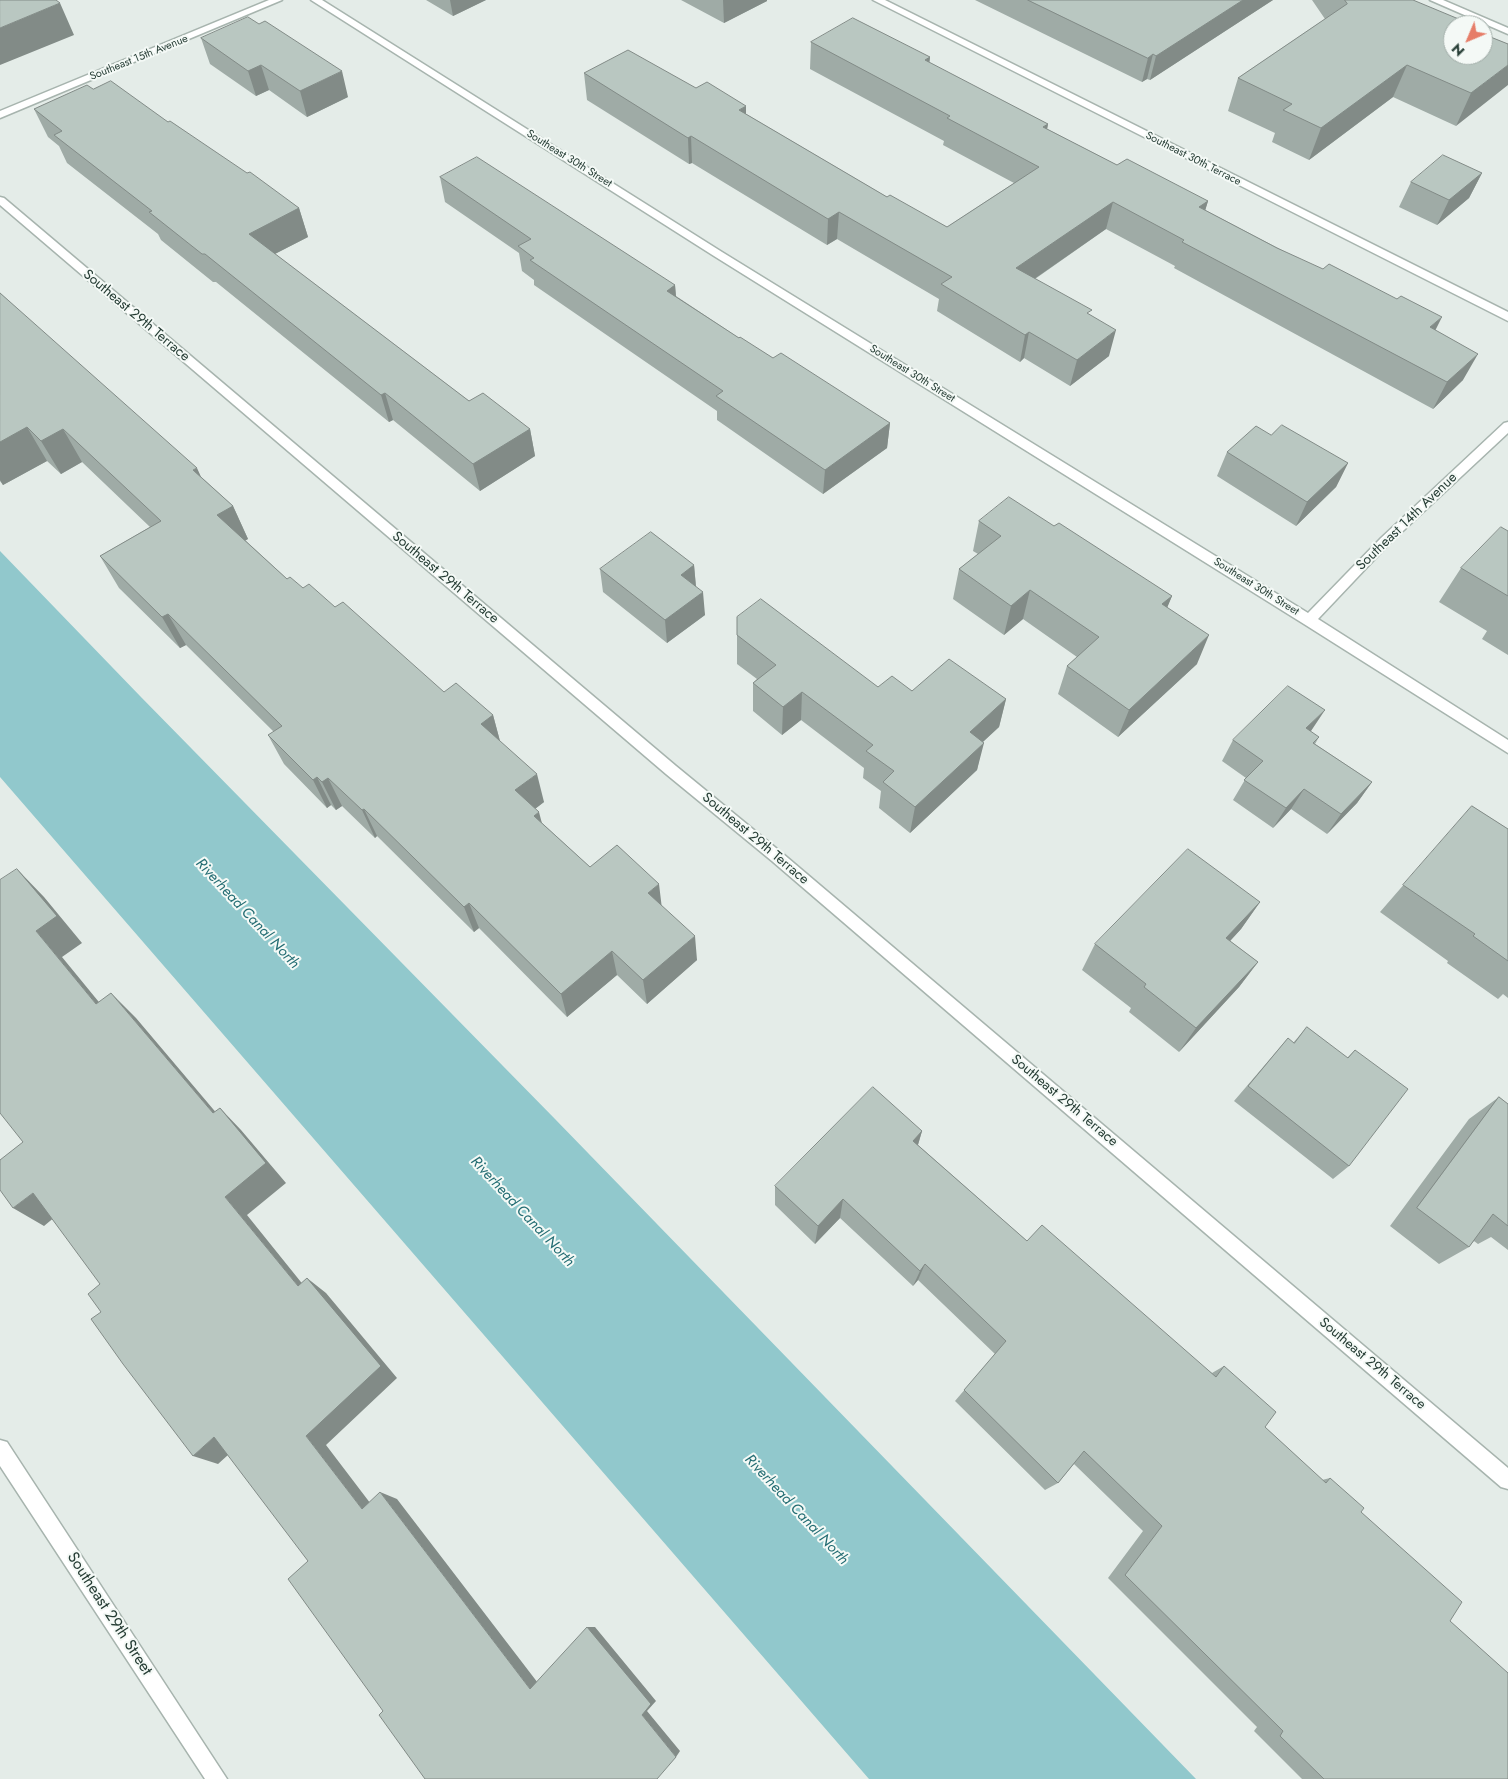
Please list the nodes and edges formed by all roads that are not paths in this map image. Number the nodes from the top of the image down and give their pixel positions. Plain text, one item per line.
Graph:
1 (278, 0) edge
2 (316, 0) edge
3 (878, 0) edge
4 (1435, 0) edge
5 (1508, 30) edge
6 (0, 115) edge
7 (0, 200) edge
8 (1508, 317) edge
9 (1508, 426) edge
10 (1309, 620) junction
11 (1508, 747) edge
12 (0, 1449) edge
13 (1508, 1480) edge
14 (217, 1779) edge

1 - 6 street, Southeast 15th Avenue
2 - 10 street, Southeast 30th Street
3 - 8 street, Southeast 30th Terrace
4 - 5 street
7 - 13 street, Southeast 29th Terrace
9 - 10 street, Southeast 14th Avenue
10 - 11 street, Southeast 30th Street
12 - 14 street, Southeast 29th Street

